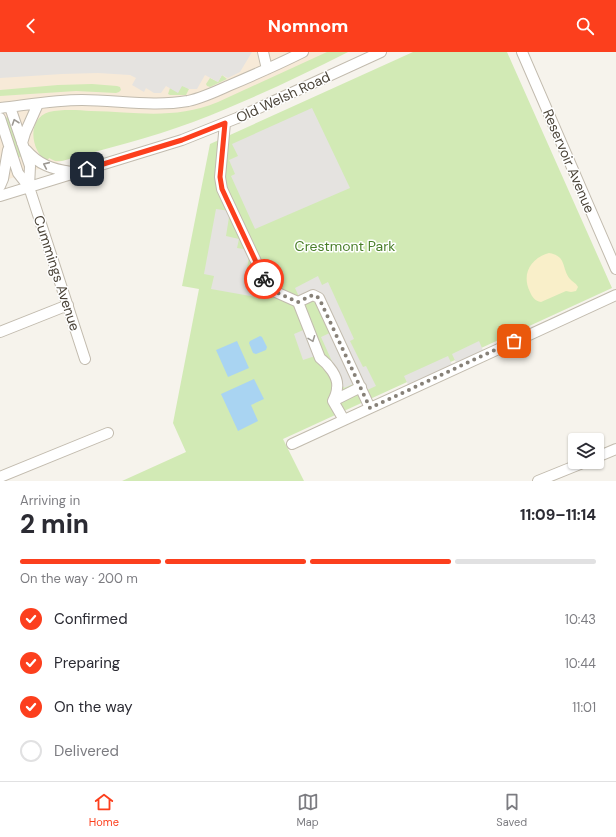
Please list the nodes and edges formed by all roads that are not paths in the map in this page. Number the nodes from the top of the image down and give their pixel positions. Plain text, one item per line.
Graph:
1 (263, 52) edge
2 (303, 52) edge
3 (381, 52) edge
4 (522, 52) edge
5 (267, 70) junction
6 (38, 104) junction
7 (5, 107) edge
8 (0, 118) edge
9 (225, 123) junction
10 (23, 145) junction
11 (9, 148) junction
12 (73, 173) junction
13 (0, 186) edge
14 (29, 187) junction
15 (0, 196) edge
16 (616, 269) edge
17 (616, 295) edge
18 (298, 302) junction
19 (68, 305) junction
20 (0, 332) edge
21 (84, 359) dead end
22 (361, 388) junction
23 (333, 401) junction
24 (370, 408) junction
25 (344, 420) junction
26 (108, 432) dead end
27 (292, 444) dead end
28 (616, 449) edge
29 (604, 454) edge
30 (568, 469) edge
31 (0, 477) edge
32 (538, 481) edge

1 - 5 street
2 - 5 street
3 - 9 street, Old Welsh Road
4 - 16 street, Reservoir Avenue
5 - 6 street
6 - 7 street
6 - 10 street
10 -> 7 street
8 - 11 street
9 - 12 street, Old Welsh Road
9 - 18 street
12 -> 10 street
10 - 14 street
11 - 13 street
11 - 14 street
12 - 14 street, Old Welsh Road
14 - 15 street, Old Welsh Road
14 - 19 street, Cummings Avenue
17 - 24 street
18 - 22 street
18 -> 23 street
19 - 20 street
19 - 21 street, Cummings Avenue
22 - 23 street
22 - 24 street
23 - 25 street
24 - 25 street
25 - 27 street
26 - 31 street
28 - 29 street
30 - 32 street

